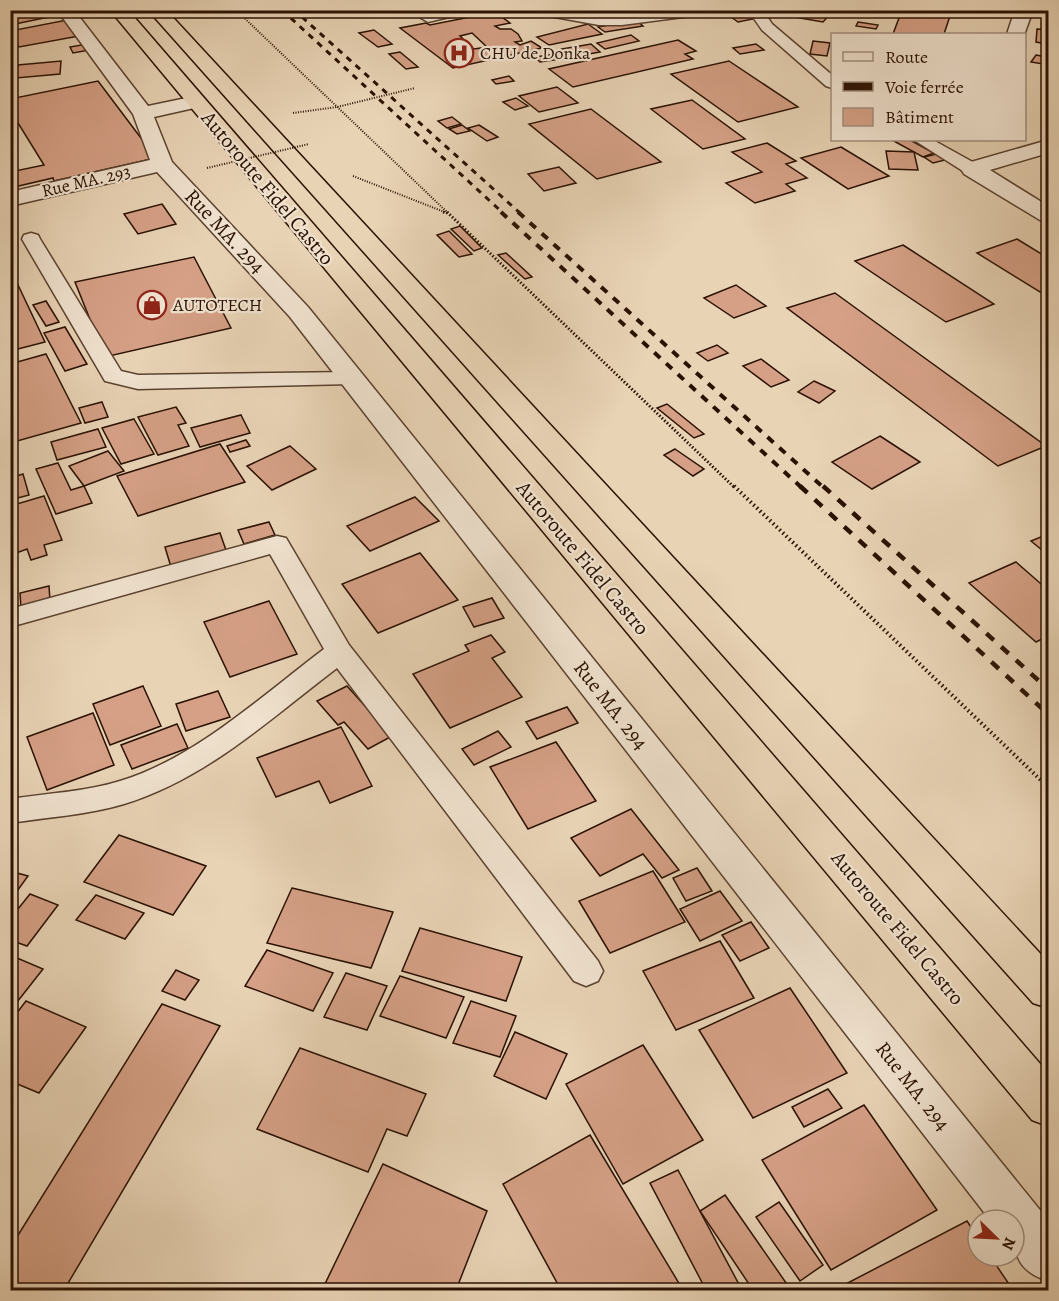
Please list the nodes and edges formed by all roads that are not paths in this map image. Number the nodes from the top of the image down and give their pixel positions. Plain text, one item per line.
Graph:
1 (65, 10) edge
2 (118, 10) edge
3 (156, 10) edge
4 (461, 10) edge
5 (538, 10) edge
6 (632, 10) edge
7 (706, 10) edge
8 (755, 10) edge
9 (1024, 10) edge
10 (688, 14) junction
11 (428, 18) dead end
12 (1016, 33) edge
13 (831, 82) edge
14 (196, 102) junction
15 (143, 113) junction
16 (925, 141) edge
17 (1048, 146) edge
18 (976, 159) junction
19 (162, 164) junction
20 (10, 199) edge
21 (1048, 215) edge
22 (31, 239) dead end
23 (351, 378) junction
24 (10, 618) edge
25 (339, 652) junction
26 (10, 811) edge
27 (586, 971) dead end
28 (1048, 990) edge
29 (1048, 1105) edge
30 (1048, 1257) edge

1 - 15 street
2 - 14 highway, Autoroute Fidel Castro
3 - 28 highway, Autoroute Fidel Castro
4 - 11 lane
5 - 10 lane
6 - 10 lane
7 - 10 lane
8 - 13 lane
9 - 12 street
14 - 15 street
14 - 29 highway, Autoroute Fidel Castro
15 - 19 street
16 - 18 lane
17 - 18 street
18 - 21 street
19 - 20 street, Rue MA. 293
19 - 23 street, Rue MA. 294
22 - 23 lane
23 - 30 street, Rue MA. 294
24 - 25 lane
25 - 26 lane
25 - 27 lane

